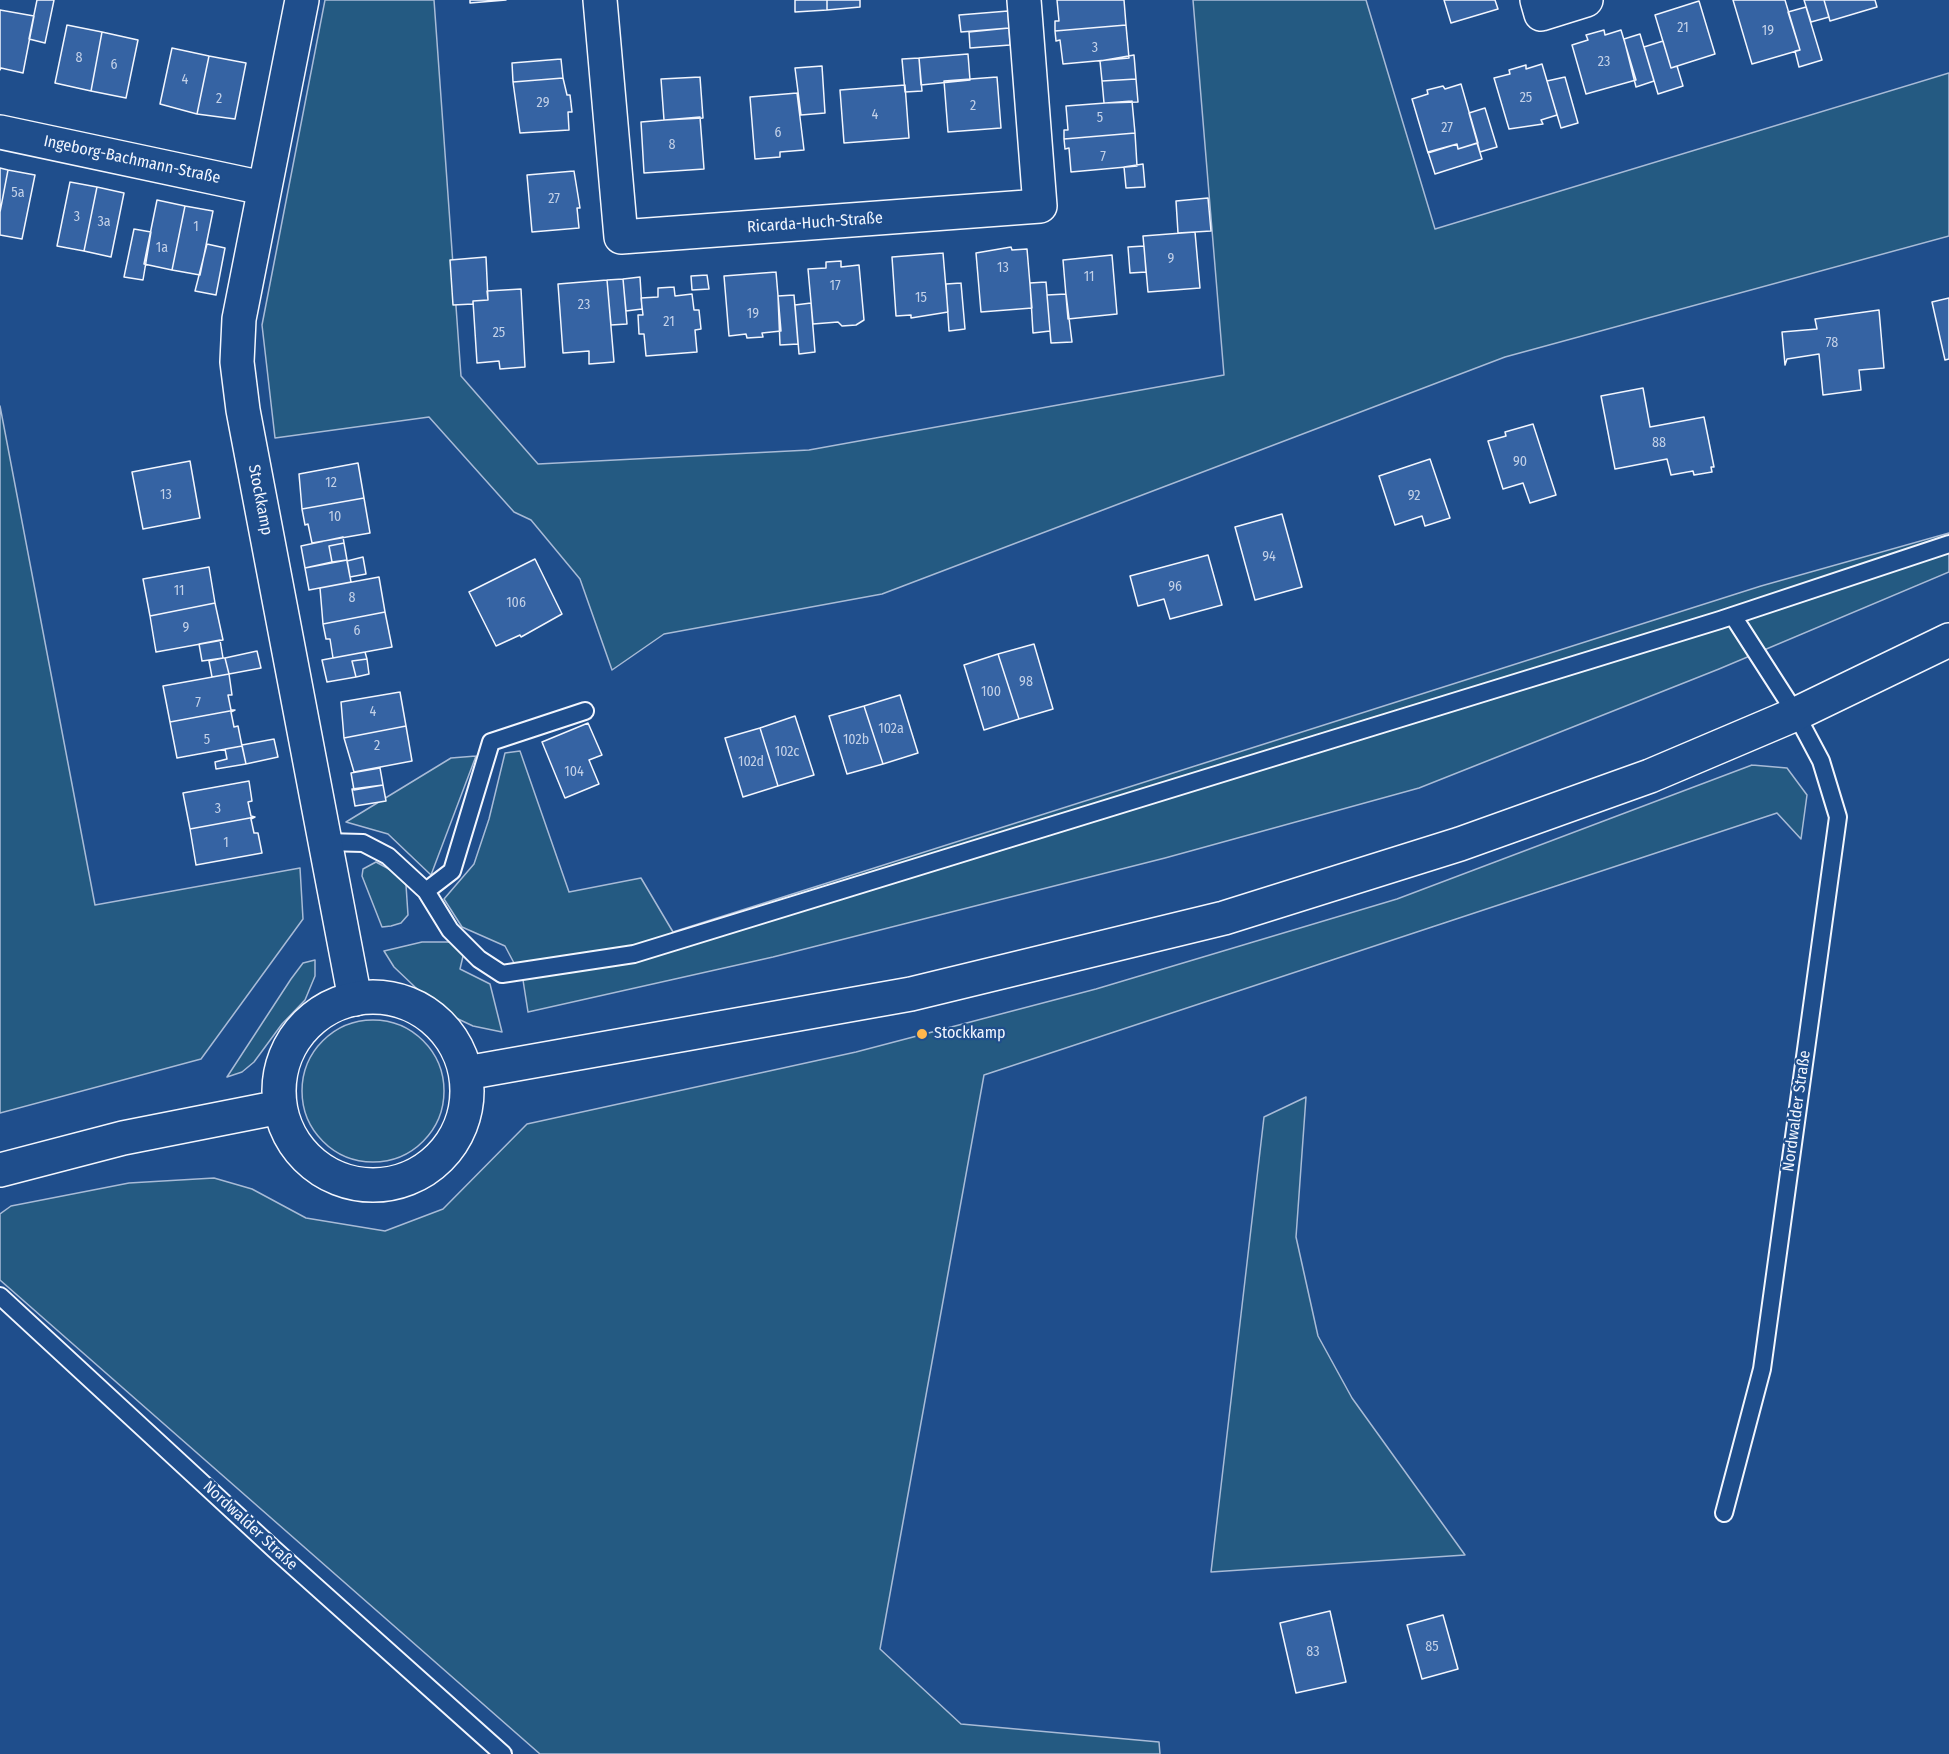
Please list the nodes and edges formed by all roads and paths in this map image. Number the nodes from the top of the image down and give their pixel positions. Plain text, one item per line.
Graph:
1 (302, 0) edge
2 (600, 0) edge
3 (1024, 0) edge
4 (1537, 0) edge
5 (1586, 0) edge
6 (0, 132) edge
7 (263, 188) junction
8 (1949, 544) edge
9 (1733, 616) junction
10 (1949, 640) edge
11 (585, 711) dead end
12 (1797, 714) junction
13 (326, 842) junction
14 (426, 891) junction
15 (355, 999) junction
16 (466, 1073) junction
17 (280, 1107) junction
18 (0, 1170) edge
19 (0, 1296) edge
20 (1724, 1513) dead end
21 (503, 1754) edge

1 - 7 main road, Stockkamp
2 - 3 main road, Ricarda-Huch-Straße
4 - 5 main road
6 - 7 main road, Ingeborg-Bachmann-Straße
7 - 13 main road, Stockkamp
8 - 9 lane
9 - 12 lane, Nordwalder Straße
9 - 14 lane
10 - 12 main road
11 - 14 lane
12 - 16 main road
12 - 20 lane, Nordwalder Straße
13 - 14 lane
13 - 15 main road, Stockkamp
15 - 16 main road
15 - 17 main road
16 - 17 main road
17 - 18 main road
19 - 21 lane, Nordwalder Straße

